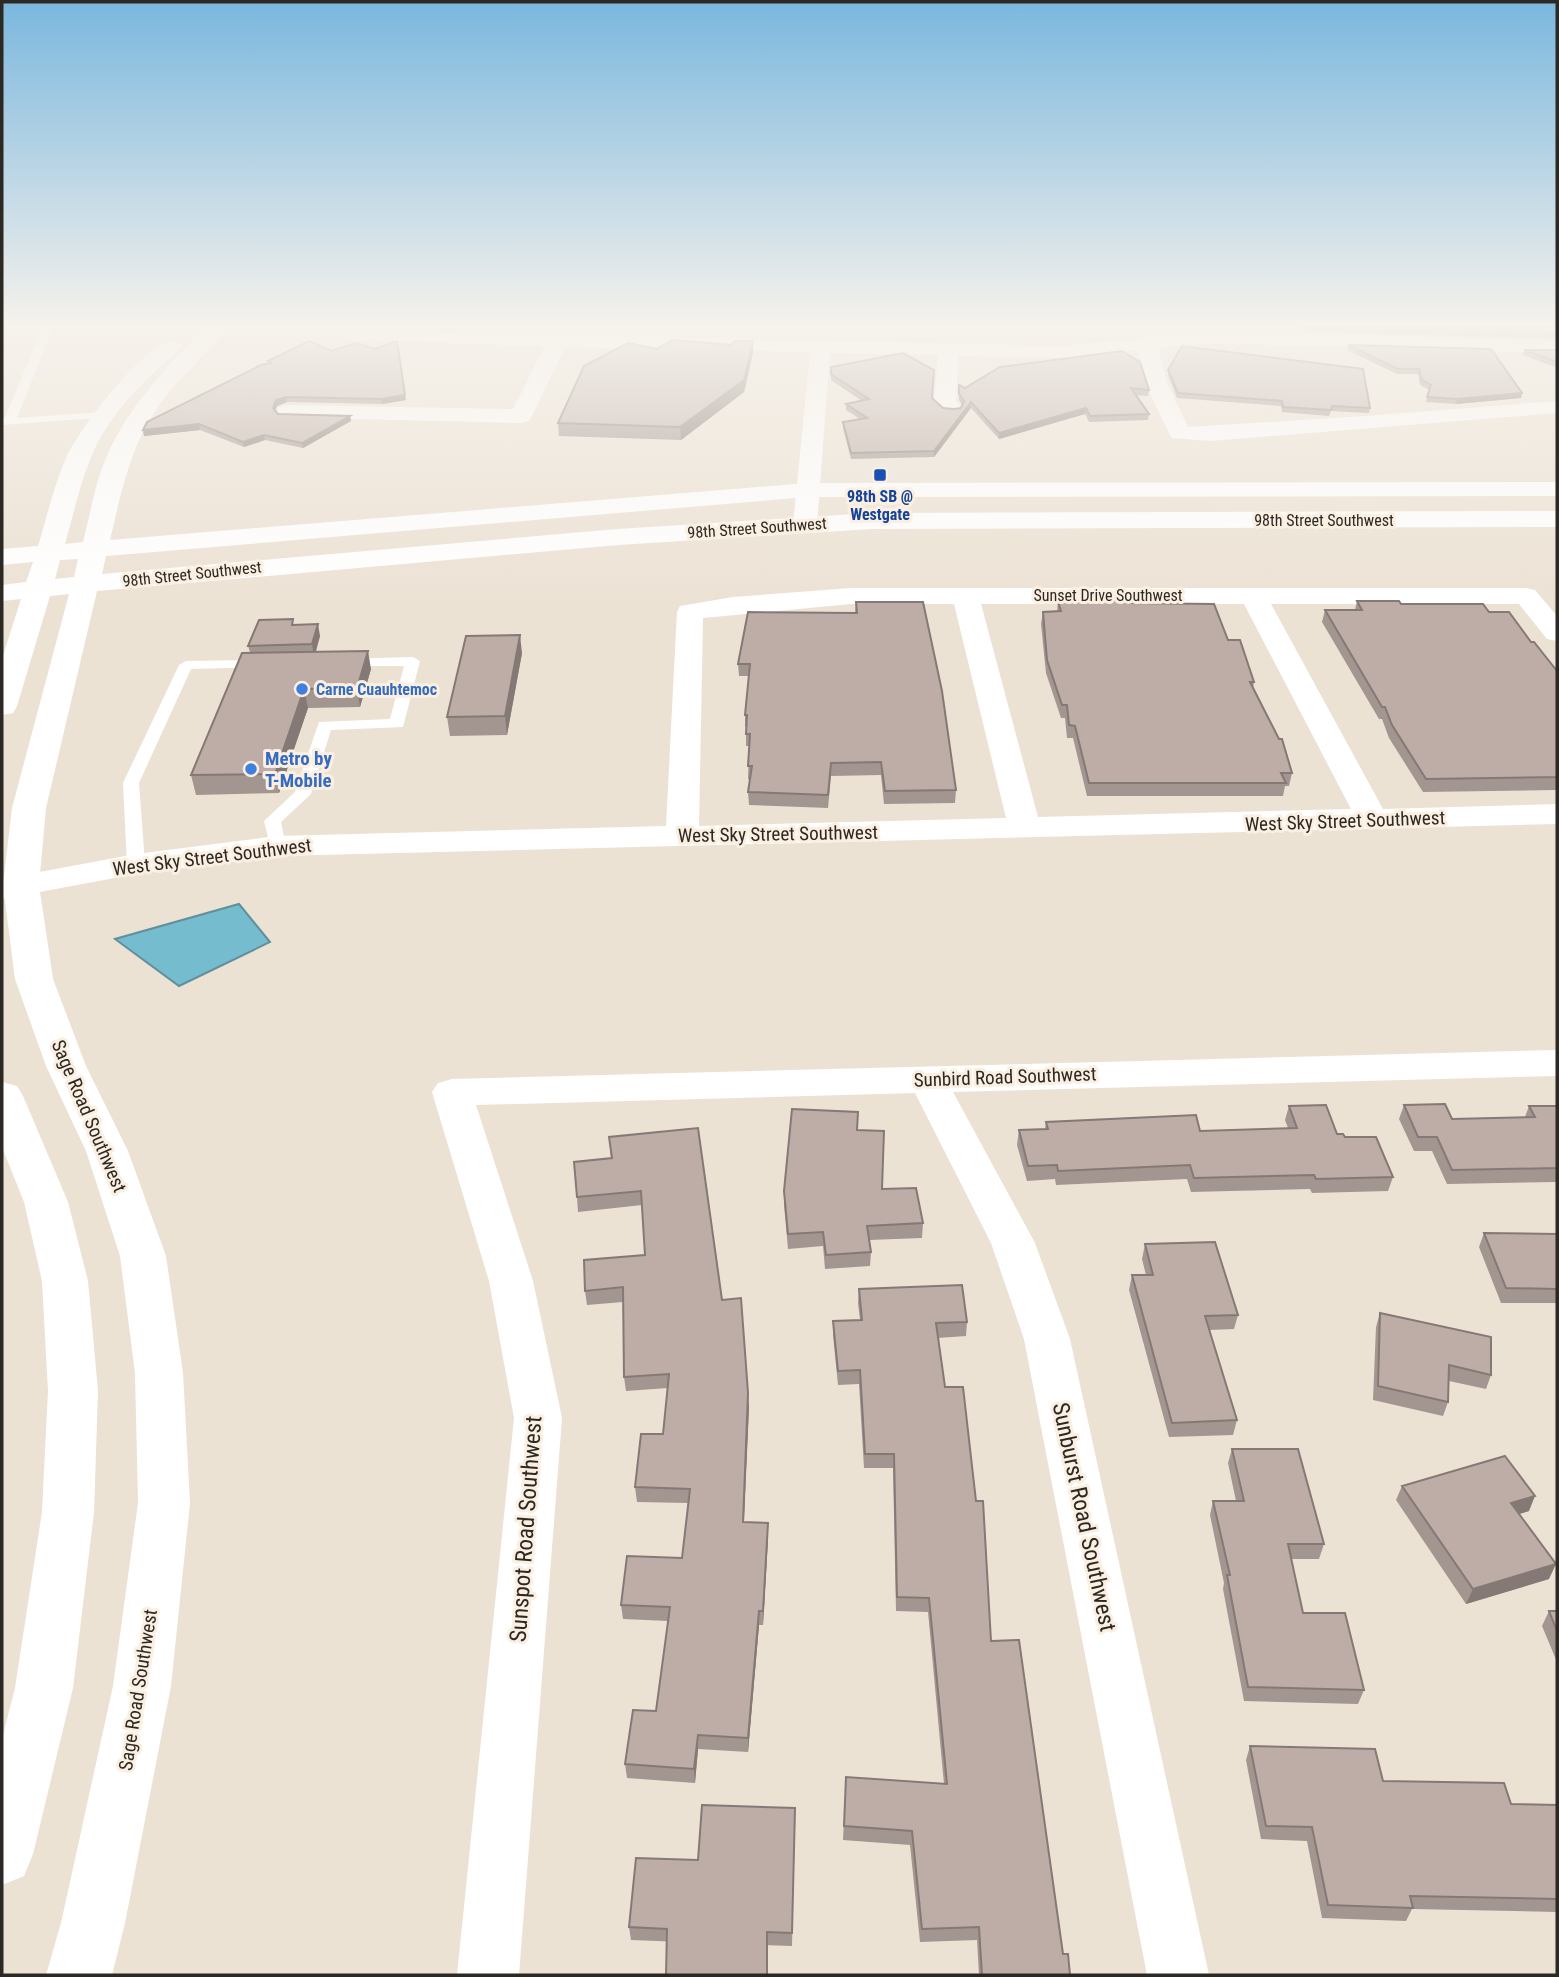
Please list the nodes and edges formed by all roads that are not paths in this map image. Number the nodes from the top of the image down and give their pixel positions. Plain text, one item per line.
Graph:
1 (83, 416) edge
2 (103, 416) edge
3 (141, 416) edge
4 (814, 416) edge
5 (1172, 416) edge
6 (1446, 416) edge
7 (1530, 416) edge
8 (6, 421) edge
9 (1548, 428) dead end
10 (1557, 489) edge
11 (808, 490) junction
12 (1557, 519) edge
13 (805, 525) junction
14 (2, 557) edge
15 (46, 558) junction
16 (88, 569) junction
17 (2, 573) edge
18 (35, 590) junction
19 (2, 593) edge
20 (965, 594) junction
21 (1253, 596) junction
22 (1557, 633) edge
23 (333, 662) edge
24 (280, 663) edge
25 (2, 706) edge
26 (1557, 814) edge
27 (1373, 820) junction
28 (1025, 829) junction
29 (682, 835) junction
30 (277, 846) junction
31 (136, 864) junction
32 (11, 887) edge
33 (1557, 1063) edge
34 (927, 1079) junction
35 (452, 1092) joint
36 (7, 1127) edge
37 (2, 1854) edge
38 (79, 1975) edge
39 (488, 1975) edge
40 (1178, 1975) edge

1 - 8 lane
2 - 15 street
3 - 16 street, Sage Road Southwest
4 - 11 street
5 - 6 street
7 - 9 street
10 - 11 street, 98th Street Southwest
11 - 13 street
11 - 16 street, 98th Street Southwest
12 - 13 street, 98th Street Southwest
13 - 16 street, 98th Street Southwest
14 - 15 street
15 - 16 street
15 - 17 street
15 - 18 street
16 - 18 street
16 - 32 street, Sage Road Southwest
18 - 19 street
18 - 25 street
20 - 21 street, Sunset Drive Southwest
20 - 28 street
20 - 29 street, Sunset Drive Southwest
21 - 22 street, Sunset Drive Southwest
21 - 27 street
23 - 30 lane
24 - 31 lane
26 - 27 street, West Sky Street Southwest
27 - 28 street, West Sky Street Southwest
28 - 29 street, West Sky Street Southwest
29 - 30 street, West Sky Street Southwest
30 - 31 street, West Sky Street Southwest
31 - 32 street, West Sky Street Southwest
32 - 38 street, Sage Road Southwest
33 - 34 street, Sunbird Road Southwest
34 - 35 street, Sunbird Road Southwest
34 - 40 street, Sunburst Road Southwest
35 - 39 street, Sunspot Road Southwest
36 - 37 street

